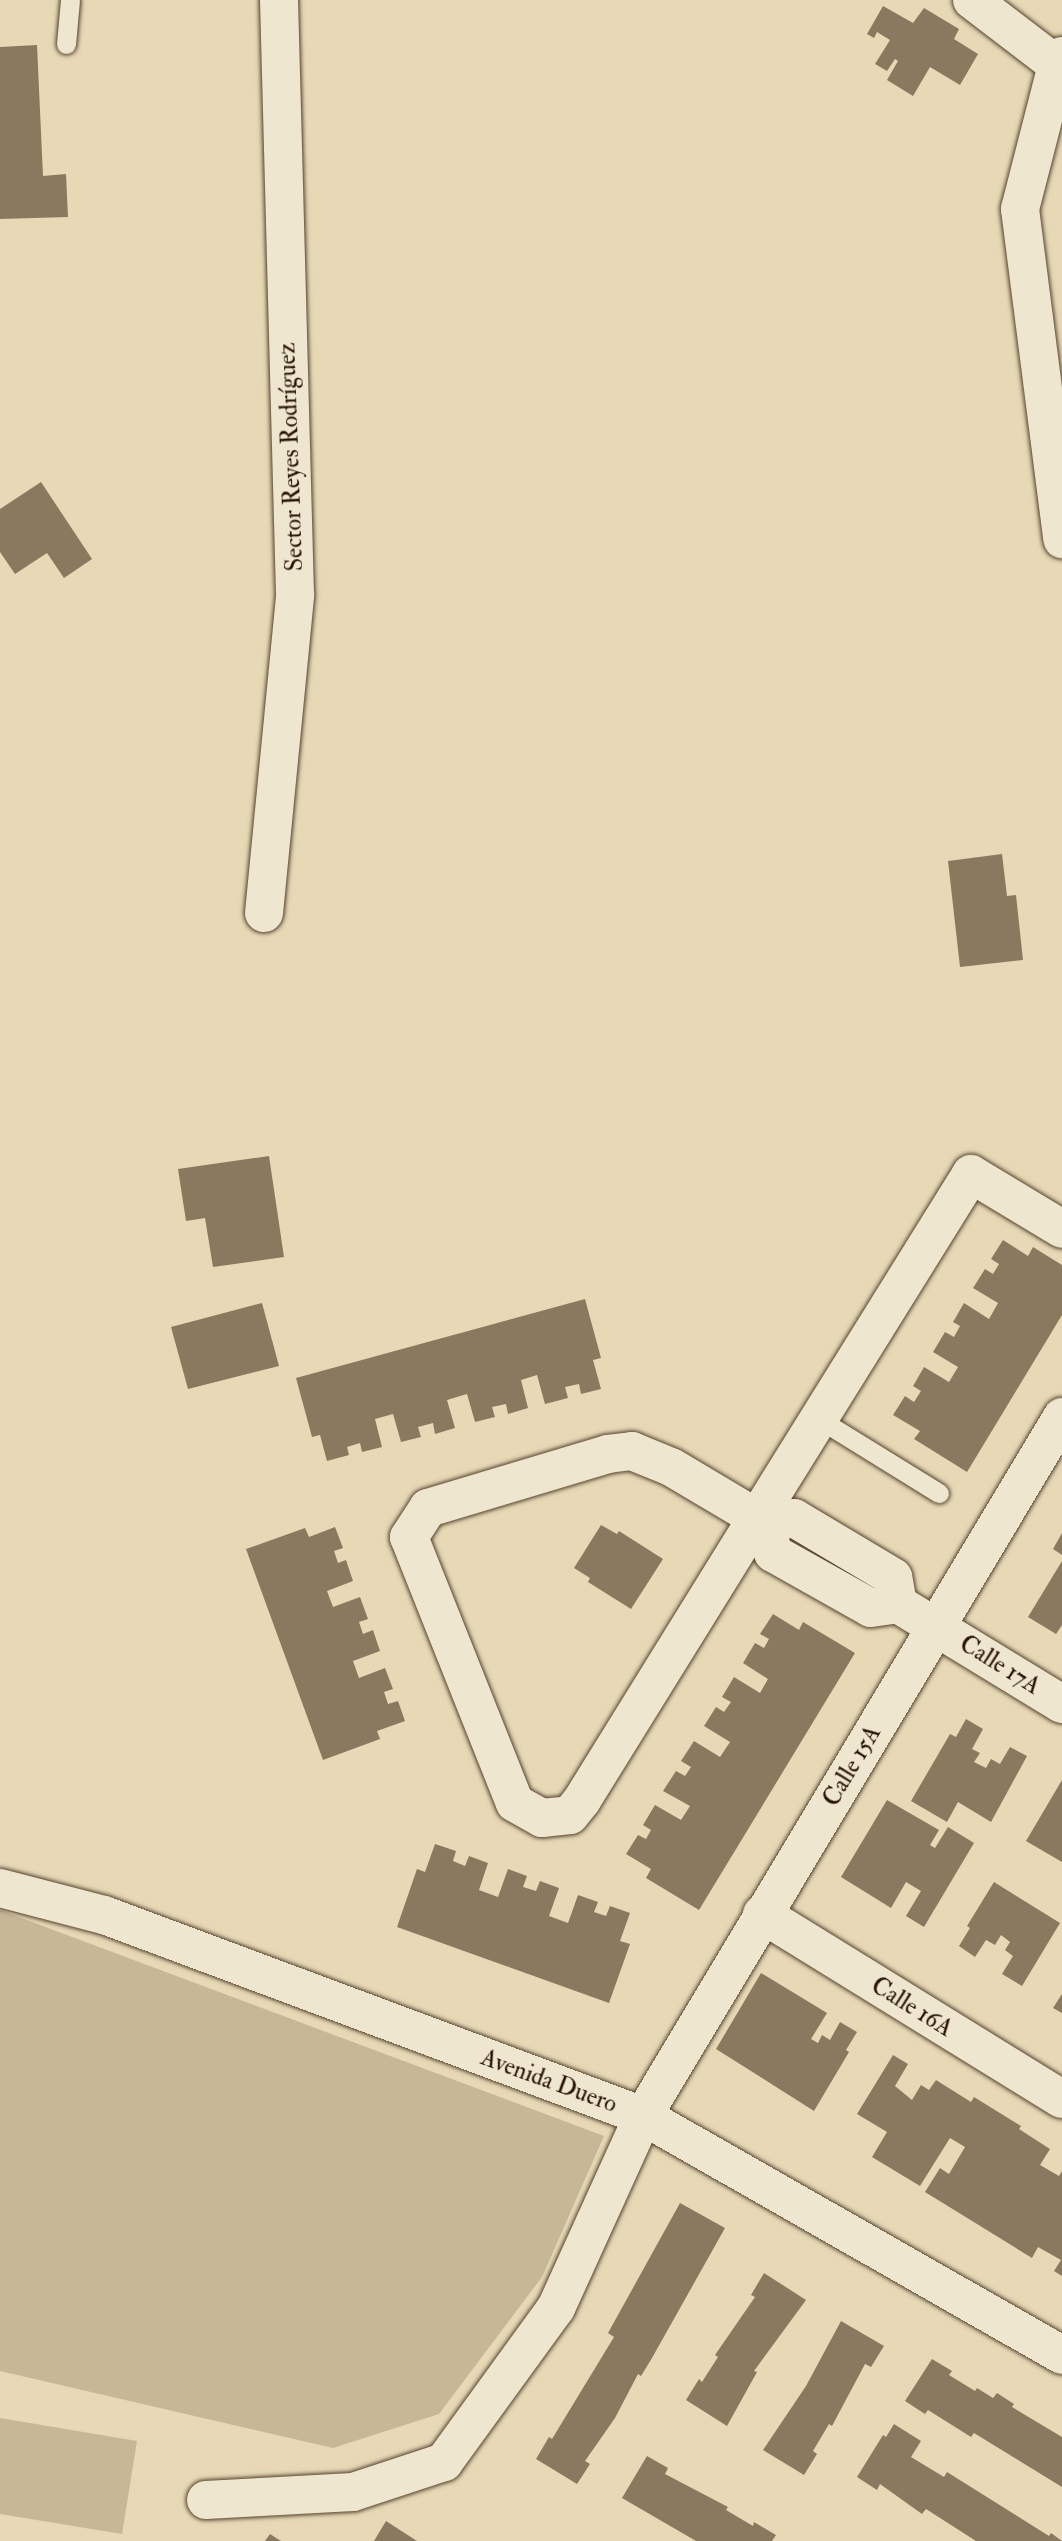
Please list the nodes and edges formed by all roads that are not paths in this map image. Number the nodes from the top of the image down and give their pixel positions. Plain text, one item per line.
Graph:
1 (70, 0) edge
2 (279, 0) edge
3 (972, 0) edge
4 (66, 44) dead end
5 (1059, 61) edge
6 (1062, 539) edge
7 (264, 913) dead end
8 (1062, 1229) edge
9 (1062, 1417) edge
10 (819, 1419) junction
11 (939, 1493) dead end
12 (761, 1521) junction
13 (938, 1626) junction
14 (1062, 1704) edge
15 (0, 1888) edge
16 (762, 1914) junction
17 (1062, 2099) edge
18 (643, 2116) junction
19 (1062, 2355) edge
20 (206, 2500) dead end

1 - 4 lane
2 - 7 street, Sector Reyes Rodríguez
3 - 5 street
5 - 6 street
8 - 10 street
9 - 13 street, Calle 15A
10 - 11 lane
10 - 12 street
12 - 12 street
12 - 13 street, Calle 17A
13 - 14 street, Calle 17A
13 - 16 street, Calle 15A
15 - 18 street, Avenida Duero
16 - 17 street, Calle 16A
16 - 18 street, Calle 15A
18 - 19 street, Avenida Duero
18 - 20 street, Calle 15A

